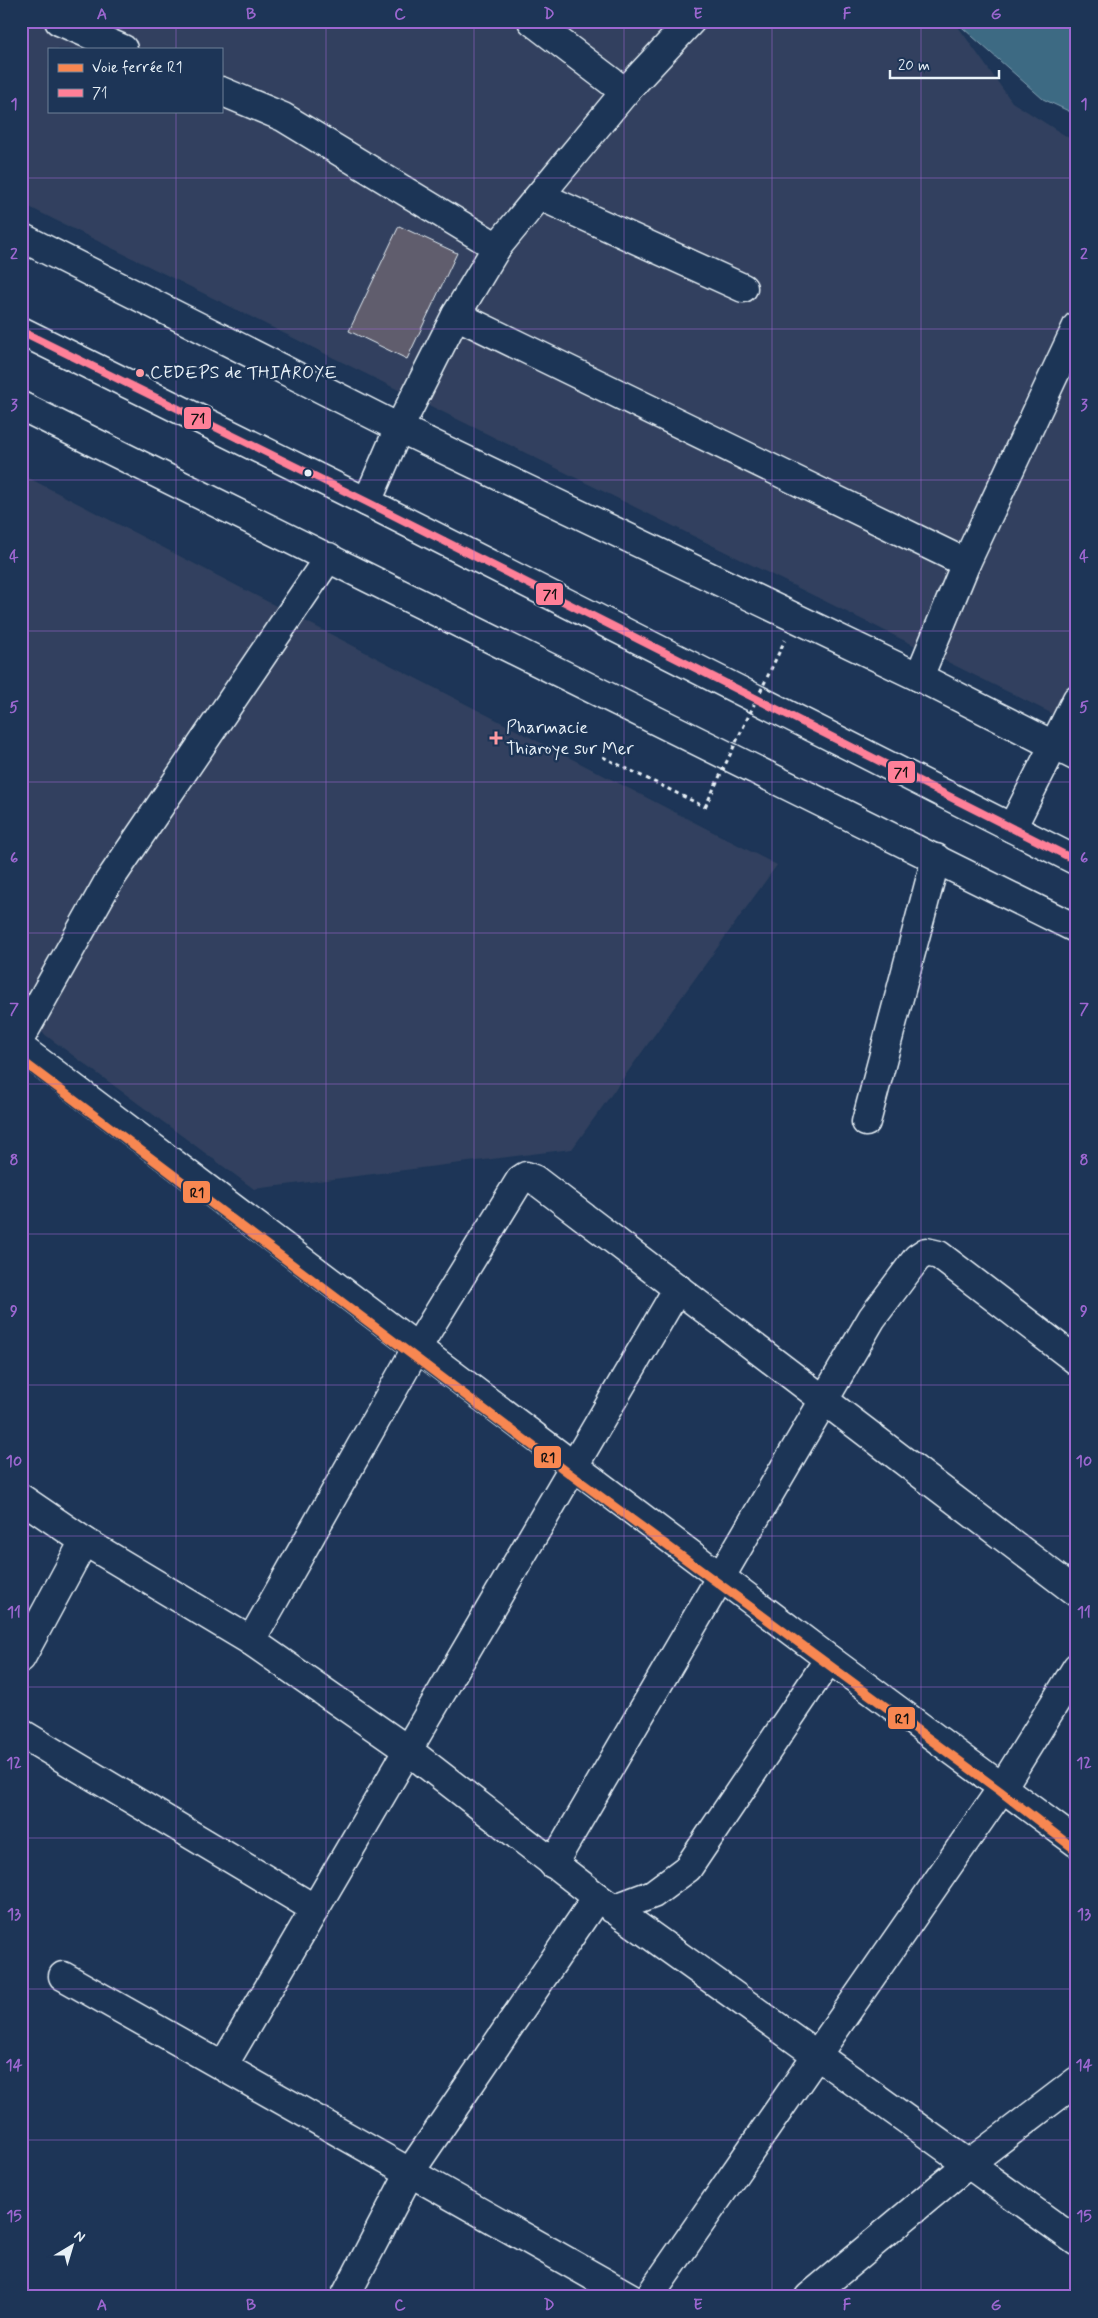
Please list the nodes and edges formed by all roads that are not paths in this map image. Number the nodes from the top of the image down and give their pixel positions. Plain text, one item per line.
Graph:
1 (58, 21) edge
2 (532, 21) edge
3 (691, 21) edge
4 (121, 48) edge
5 (222, 91) edge
6 (625, 92) junction
7 (540, 196) junction
8 (21, 236) edge
9 (498, 247) junction
10 (743, 288) dead end
11 (456, 315) junction
12 (1077, 326) edge
13 (21, 331) edge
14 (21, 406) edge
15 (399, 428) junction
16 (367, 502) junction
17 (329, 557) junction
18 (966, 563) junction
19 (919, 677) junction
20 (1077, 699) edge
21 (1052, 744) junction
22 (1077, 757) edge
23 (1012, 828) junction
24 (936, 858) junction
25 (1077, 861) edge
26 (1077, 929) edge
27 (21, 1037) edge
28 (21, 1048) edge
29 (866, 1122) dead end
30 (678, 1288) junction
31 (418, 1347) junction
32 (1077, 1361) edge
33 (824, 1400) junction
34 (574, 1467) junction
35 (21, 1498) edge
36 (84, 1541) junction
37 (720, 1576) junction
38 (1077, 1593) edge
39 (251, 1641) junction
40 (21, 1658) edge
41 (829, 1659) junction
42 (1077, 1667) edge
43 (21, 1733) edge
44 (409, 1750) junction
45 (1003, 1786) junction
46 (1077, 1843) edge
47 (554, 1864) junction
48 (605, 1903) junction
49 (315, 1909) junction
50 (63, 1976) dead end
51 (816, 2056) junction
52 (223, 2066) junction
53 (1077, 2081) edge
54 (967, 2165) junction
55 (410, 2172) junction
56 (1077, 2242) edge
57 (345, 2297) edge
58 (630, 2297) edge
59 (649, 2297) edge
60 (809, 2297) edge

1 - 4 main road
2 - 6 main road
3 - 6 main road
5 - 9 main road
6 - 7 main road
7 - 9 main road
7 - 10 main road
8 - 15 main road
9 - 11 main road
11 - 15 main road
11 - 18 main road
12 - 18 main road
13 - 16 main road
14 - 17 main road
15 - 16 main road
15 - 19 main road
16 - 23 main road
17 - 24 main road
17 - 27 main road
18 - 19 main road
19 - 21 main road
20 - 21 main road
21 - 22 main road
21 - 23 main road
23 - 25 main road
24 - 26 main road
24 - 29 main road
28 - 31 main road
30 - 31 main road
30 - 33 main road
30 - 34 main road
31 - 34 main road
31 - 39 main road
32 - 33 main road
33 - 37 main road
33 - 38 main road
34 - 37 main road
34 - 44 main road
35 - 36 main road
36 - 39 main road
36 - 40 main road
37 - 41 main road
37 - 47 main road
39 - 44 main road
41 - 45 main road
41 - 48 main road
42 - 45 main road
43 - 49 main road
44 - 47 main road
44 - 49 main road
45 - 46 main road
45 - 51 main road
47 - 48 main road
48 - 51 main road
48 - 55 main road
49 - 52 main road
50 - 52 main road
51 - 54 main road
51 - 59 main road
52 - 55 main road
53 - 54 main road
54 - 56 main road
54 - 60 main road
55 - 57 main road
55 - 58 main road

